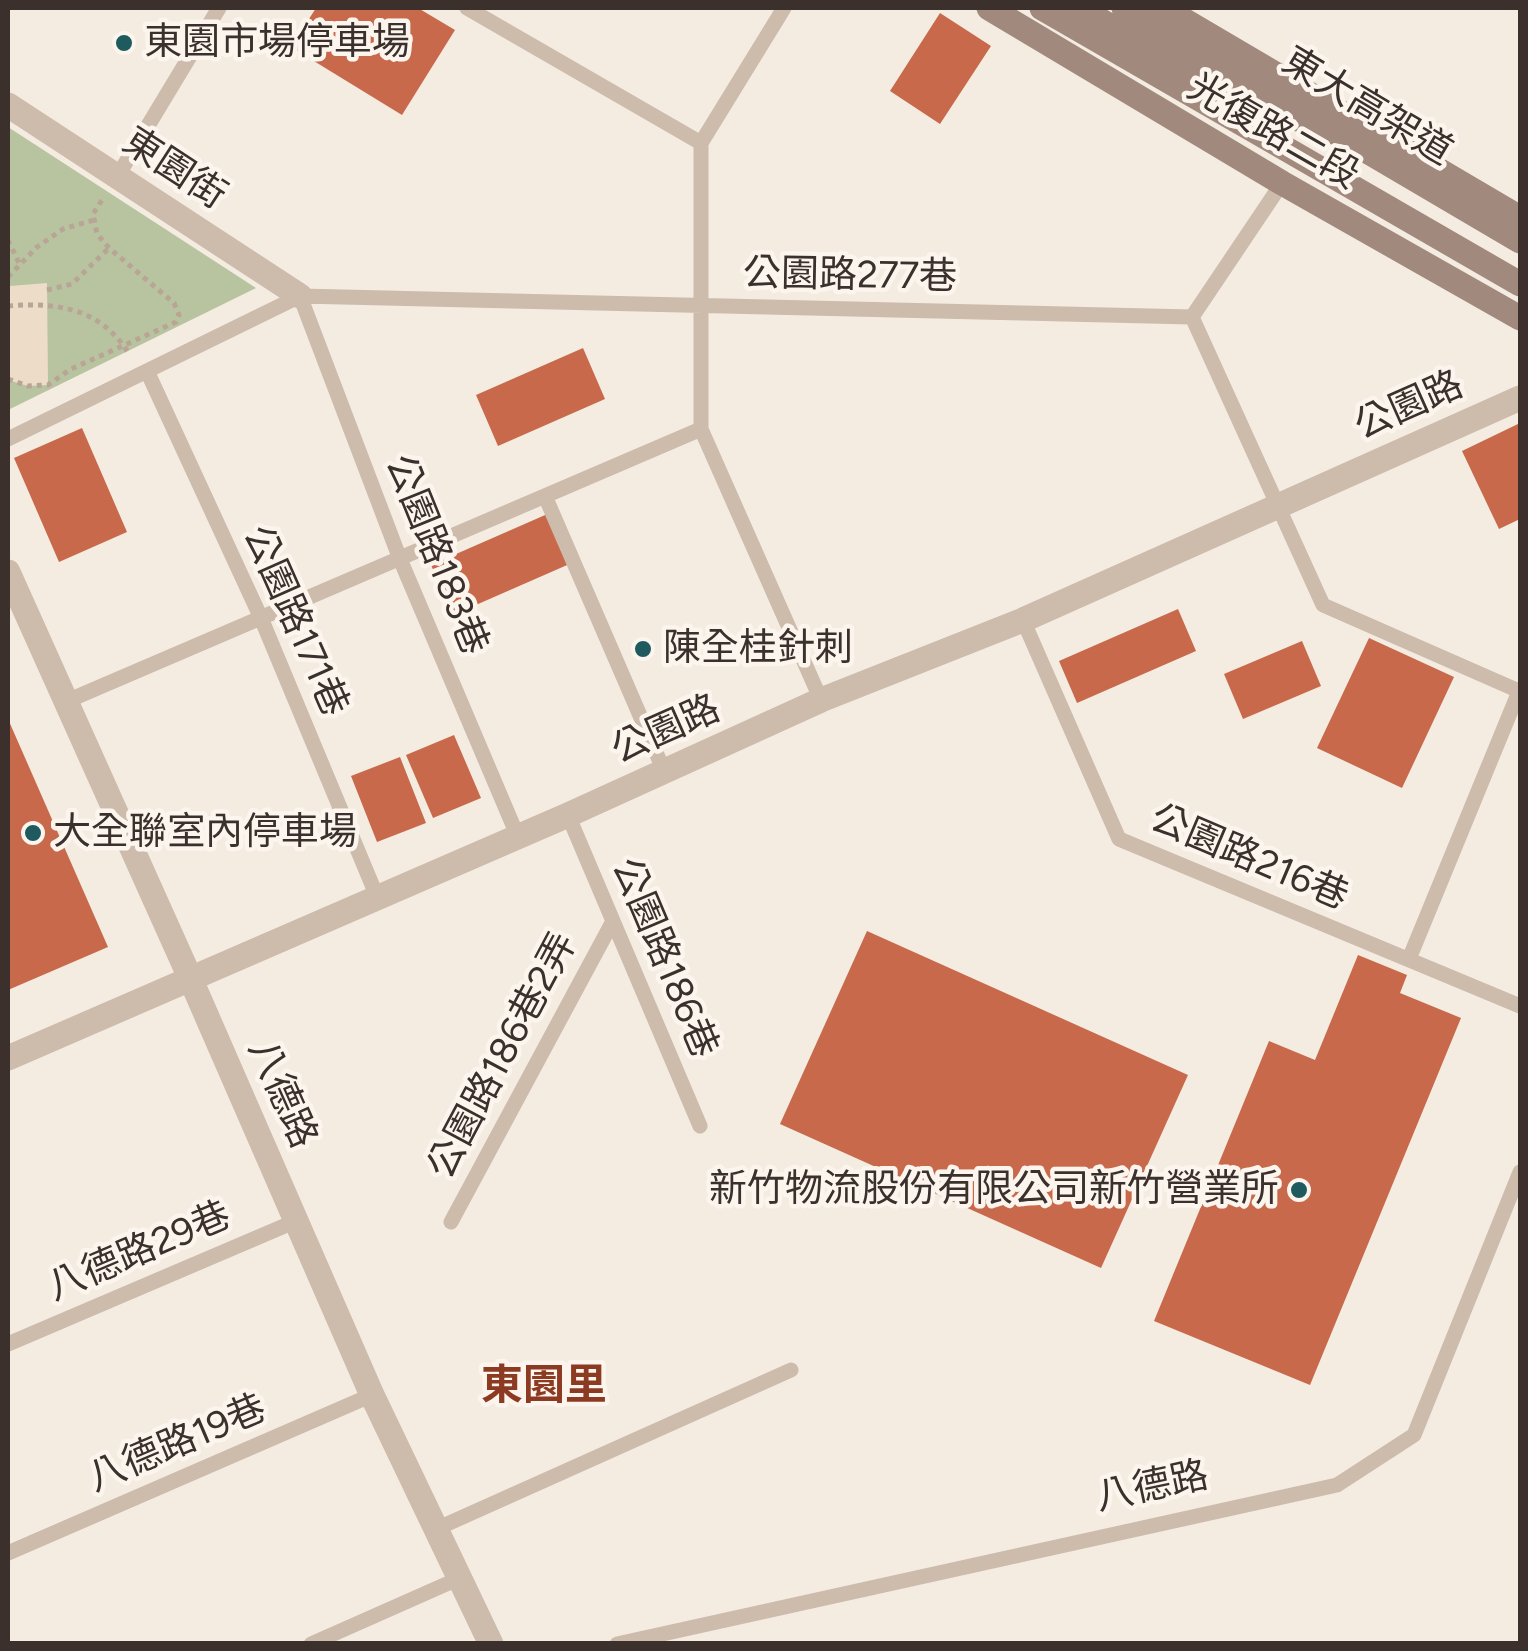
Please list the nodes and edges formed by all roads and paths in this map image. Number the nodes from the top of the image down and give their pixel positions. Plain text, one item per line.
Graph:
1 (219, 8) edge
2 (467, 8) edge
3 (784, 8) edge
4 (989, 8) edge
5 (1042, 8) edge
6 (1080, 8) edge
7 (1124, 8) edge
8 (1162, 8) edge
9 (8, 106) edge
10 (1319, 122) junction
11 (700, 144) junction
12 (117, 177) junction
13 (1282, 183) junction
14 (1520, 218) edge
15 (94, 220) junction
16 (8, 240) edge
17 (1520, 241) edge
18 (109, 248) junction
19 (19, 263) junction
20 (8, 277) edge
21 (1520, 284) edge
22 (47, 290) dead end
23 (300, 296) junction
24 (700, 305) junction
25 (8, 306) edge
26 (1192, 317) junction
27 (1520, 318) edge
28 (123, 345) junction
29 (144, 372) junction
30 (8, 379) edge
31 (1520, 398) edge
32 (701, 430) junction
33 (8, 439) edge
34 (545, 496) junction
35 (1278, 505) junction
36 (400, 558) junction
37 (8, 572) edge
38 (260, 618) junction
39 (1022, 620) junction
40 (1520, 690) edge
41 (821, 700) junction
42 (67, 701) junction
43 (664, 772) junction
44 (568, 815) junction
45 (518, 836) junction
46 (378, 899) junction
47 (613, 921) junction
48 (1408, 959) junction
49 (191, 980) junction
50 (1520, 1006) edge
51 (8, 1058) edge
52 (700, 1126) dead end
53 (1520, 1172) edge
54 (296, 1221) junction
55 (450, 1222) dead end
56 (8, 1344) edge
57 (791, 1370) dead end
58 (372, 1395) junction
59 (436, 1529) junction
60 (8, 1553) edge
61 (460, 1578) junction
62 (311, 1644) edge
63 (492, 1644) edge
64 (617, 1644) edge

1 - 12 lane
2 - 11 lane
3 - 11 lane
4 - 13 main road, 光復路二段
5 - 21 main road, 東大高架道
6 - 10 main road
7 - 10 main road, 東大高架道
8 - 14 main road, 光復路二段
9 - 12 street, 東園街
10 - 17 main road, 東大高架道
11 - 24 lane
12 - 15 path
12 - 23 street, 東園街
13 - 26 lane
13 - 27 main road, 光復路二段
15 - 18 path
15 - 19 path
16 - 19 path
18 - 22 path
18 - 28 path
19 - 20 path
23 - 24 lane, 公園路277巷
23 - 29 lane
23 - 36 lane, 公園路183巷
24 - 26 lane, 公園路277巷
24 - 32 lane
25 - 28 path
26 - 35 lane
28 - 29 path
28 - 30 path
29 - 33 lane
29 - 38 lane, 公園路171巷
31 - 35 street, 公園路
32 - 34 lane
32 - 41 lane
34 - 36 lane
34 - 43 lane
35 - 39 street, 公園路
35 - 40 lane
36 - 38 lane
36 - 45 lane, 公園路183巷
37 - 42 street, 八德路
38 - 42 lane
38 - 46 lane, 公園路171巷
39 - 41 street, 公園路
39 - 48 lane, 公園路216巷
40 - 48 lane
41 - 43 street, 公園路
42 - 49 street, 八德路
43 - 44 street, 公園路
44 - 45 street, 公園路
44 - 47 lane, 公園路186巷
45 - 46 street, 公園路
46 - 49 street, 公園路
47 - 52 lane, 公園路186巷
47 - 55 lane, 公園路186巷2弄
48 - 50 lane, 公園路216巷
49 - 51 street, 公園路
49 - 54 street, 八德路
53 - 64 lane, 八德路
54 - 56 lane, 八德路29巷
54 - 58 street, 八德路
57 - 59 lane
58 - 59 street, 八德路
58 - 60 lane, 八德路19巷
59 - 61 street, 八德路
61 - 62 lane
61 - 63 street, 八德路

